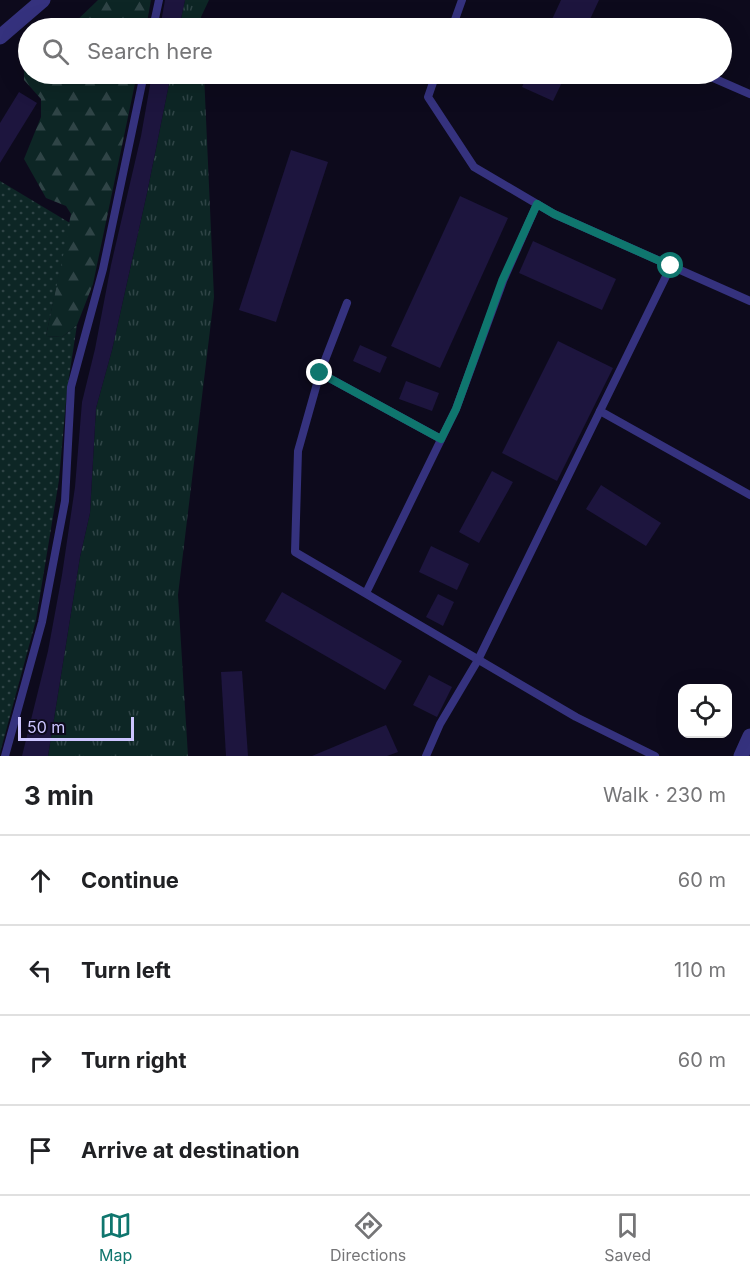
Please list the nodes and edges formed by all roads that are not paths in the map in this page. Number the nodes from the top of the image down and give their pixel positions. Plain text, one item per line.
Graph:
1 (43, 0) edge
2 (159, 0) edge
3 (462, 0) edge
4 (22, 18) edge
5 (155, 18) edge
6 (456, 18) edge
7 (18, 22) edge
8 (0, 37) edge
9 (142, 84) edge
10 (433, 84) edge
11 (727, 84) edge
12 (750, 94) edge
13 (537, 204) junction
14 (671, 266) junction
15 (750, 301) edge
16 (347, 303) dead end
17 (320, 373) junction
18 (600, 411) junction
19 (441, 439) junction
20 (750, 495) edge
21 (366, 593) junction
22 (478, 660) junction
23 (750, 736) edge
24 (4, 756) edge
25 (426, 756) edge
26 (655, 756) edge
27 (741, 756) edge

1 - 4 street
2 - 5 lane
3 - 6 lane
7 - 8 street
9 - 24 lane
10 - 13 lane
11 - 12 lane
13 - 14 lane
13 - 19 lane
14 - 15 lane
14 - 18 lane
16 - 17 lane
17 - 19 lane
17 - 21 lane
18 - 20 lane
18 - 22 lane
19 - 21 lane
21 - 22 lane
22 - 25 lane
22 - 26 lane
23 - 27 street

